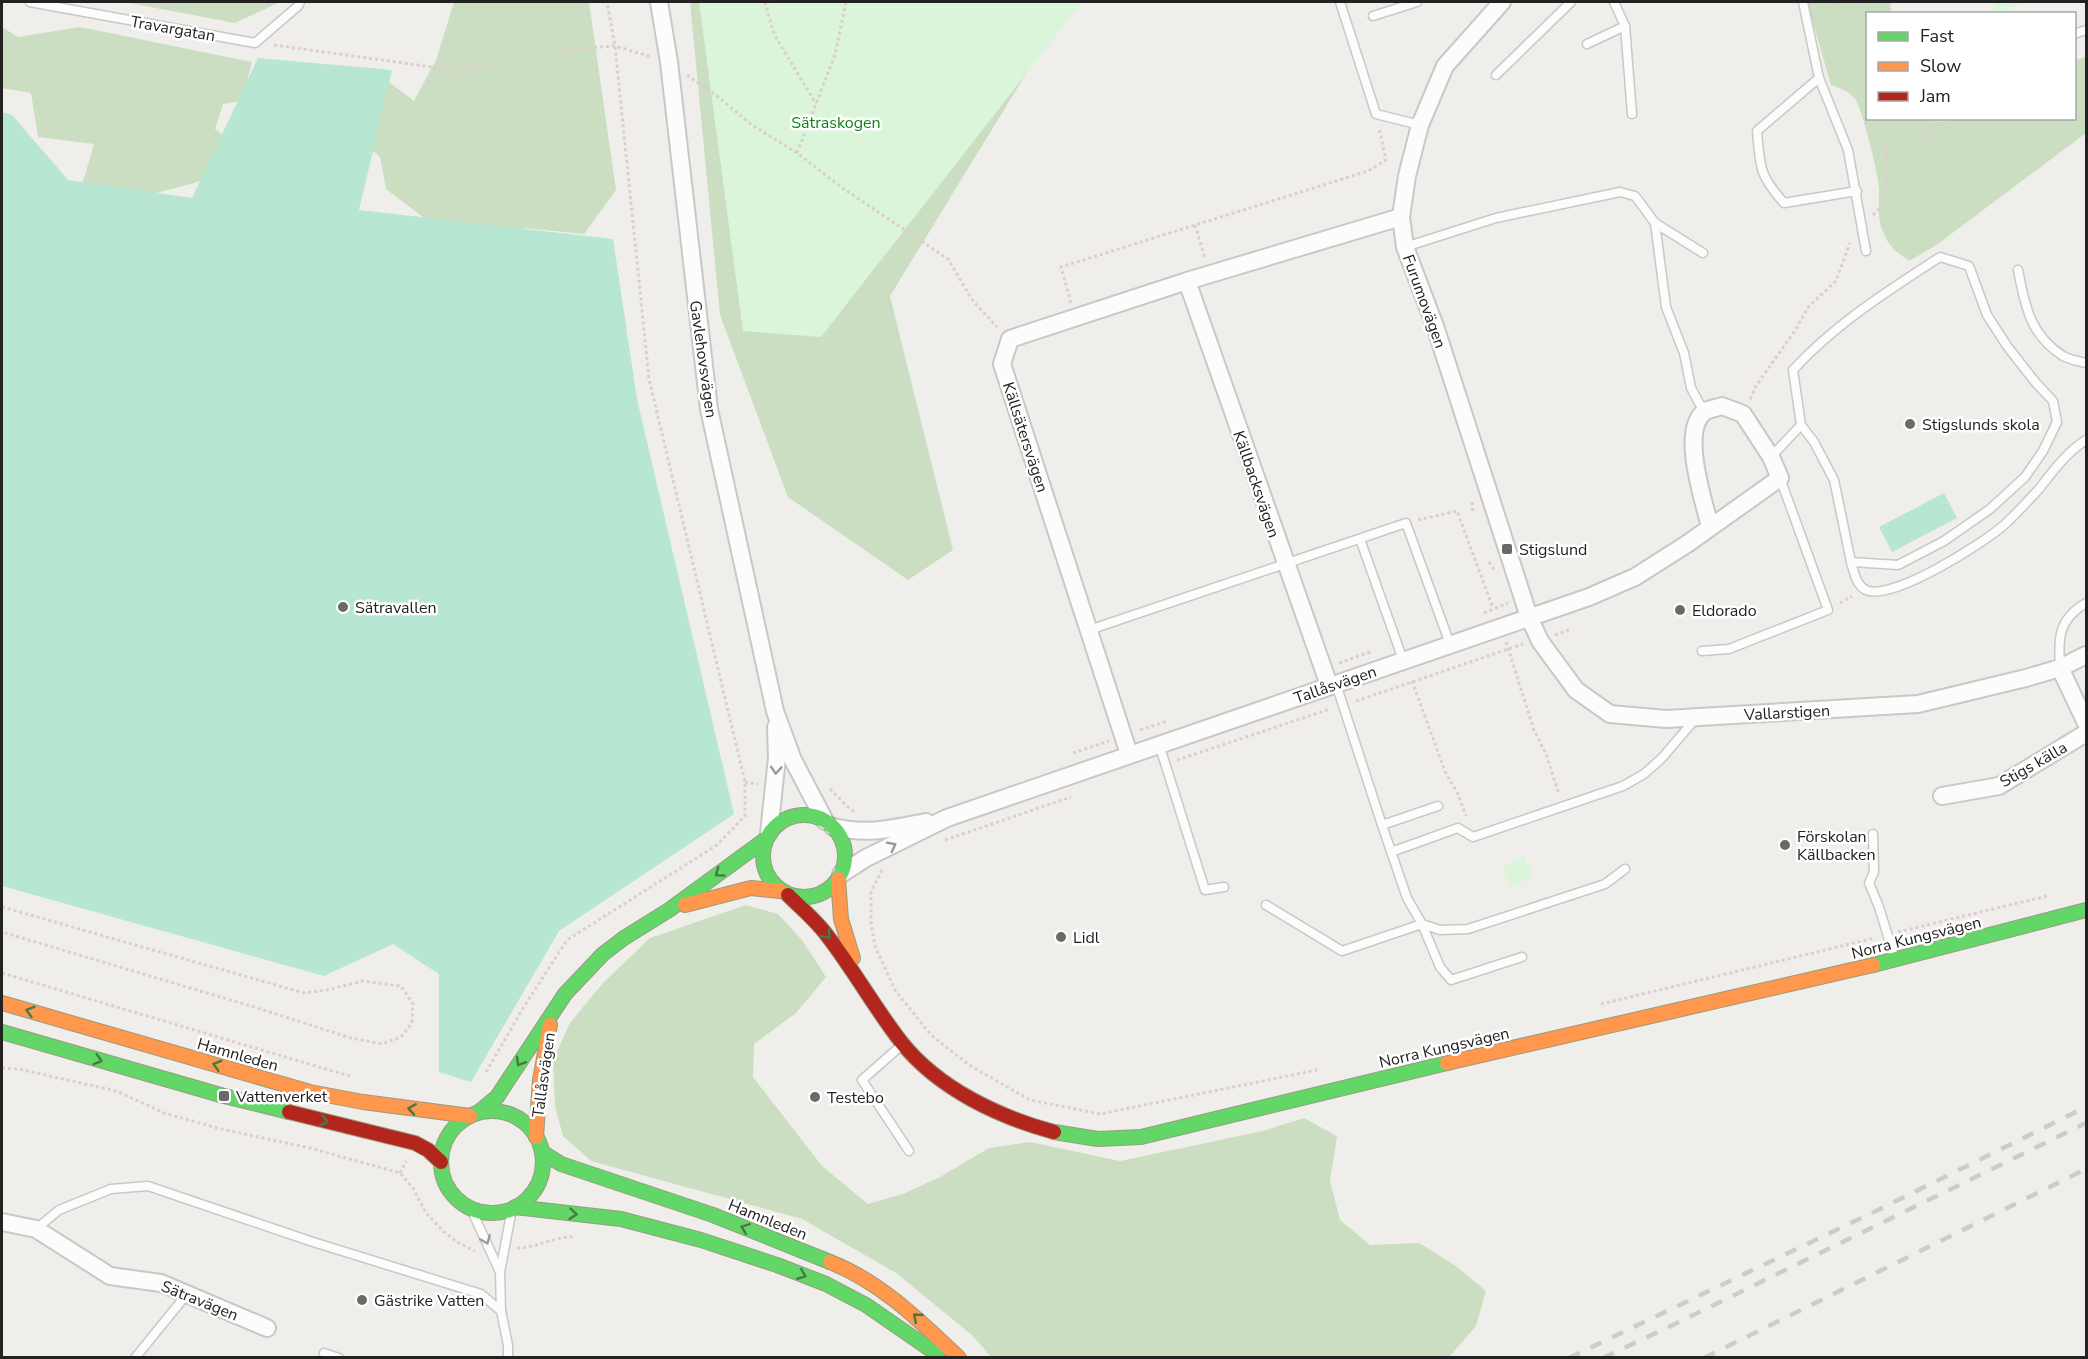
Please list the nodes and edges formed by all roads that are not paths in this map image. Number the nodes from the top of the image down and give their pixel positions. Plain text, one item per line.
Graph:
1 (30, 2) edge
2 (300, 2) edge
3 (659, 2) edge
4 (1341, 2) edge
5 (1417, 2) edge
6 (1502, 2) edge
7 (1571, 2) edge
8 (1614, 2) edge
9 (1803, 2) edge
10 (1373, 16) dead end
11 (1625, 26) junction
12 (1587, 44) dead end
13 (1496, 75) dead end
14 (1819, 78) junction
15 (1632, 114) dead end
16 (1420, 125) junction
17 (1857, 191) junction
18 (1401, 217) junction
19 (1655, 223) junction
20 (1405, 247) junction
21 (1866, 251) dead end
22 (1702, 253) dead end
23 (2018, 270) dead end
24 (1187, 281) junction
25 (2086, 363) edge
26 (1704, 412) junction
27 (1801, 425) junction
28 (2086, 440) edge
29 (1771, 457) junction
30 (1780, 478) junction
31 (1710, 526) junction
32 (1360, 539) junction
33 (1851, 562) junction
34 (1285, 565) junction
35 (2086, 603) edge
36 (1529, 617) junction
37 (1089, 630) junction
38 (1450, 644) junction
39 (1702, 651) dead end
40 (2086, 656) edge
41 (1403, 660) junction
42 (2060, 668) junction
43 (1332, 684) junction
44 (775, 711) junction
45 (1697, 717) junction
46 (2086, 723) edge
47 (2086, 733) edge
48 (1159, 744) junction
49 (1129, 754) junction
50 (1942, 796) dead end
51 (1438, 806) dead end
52 (947, 818) junction
53 (829, 824) junction
54 (1382, 825) junction
55 (1873, 834) dead end
56 (767, 836) junction
57 (1391, 852) junction
58 (1625, 868) dead end
59 (840, 877) junction
60 (1224, 888) dead end
61 (784, 893) junction
62 (1266, 905) dead end
63 (669, 910) junction
64 (2086, 910) edge
65 (1422, 924) junction
66 (1522, 957) dead end
67 (1895, 960) junction
68 (860, 980) junction
69 (2, 1003) edge
70 (552, 1013) junction
71 (2, 1032) edge
72 (903, 1044) junction
73 (475, 1114) junction
74 (537, 1137) junction
75 (909, 1151) dead end
76 (542, 1152) junction
77 (441, 1162) junction
78 (514, 1208) junction
79 (471, 1209) junction
80 (2, 1222) edge
81 (36, 1229) junction
82 (500, 1272) junction
83 (187, 1294) junction
84 (501, 1311) junction
85 (267, 1328) dead end
86 (324, 1353) dead end
87 (135, 1358) edge
88 (339, 1358) edge
89 (508, 1358) edge
90 (941, 1358) edge
91 (959, 1358) edge

1 - 2 lane, Travargatan
3 - 44 street, Gavlehovsvägen
4 - 16 lane
5 - 10 lane
6 - 16 street, Furumovägen
7 - 13 lane
8 - 11 lane
9 - 14 lane
11 - 12 lane
11 - 15 lane
14 - 17 lane
14 - 17 lane
16 - 18 street, Furumovägen
17 - 21 lane
18 - 20 street, Furumovägen
18 - 24 street
19 - 20 lane
19 - 22 lane
19 - 26 lane
20 - 36 street, Furumovägen
23 - 25 lane
24 - 34 street, Källbacksvägen
24 - 37 street, Källsätersvägen
26 - 29 street
26 - 31 street
27 - 29 lane
27 - 33 lane
27 - 33 lane
28 - 33 lane
29 - 30 street
30 - 31 street, Tallåsvägen
30 - 39 lane
31 - 36 street, Tallåsvägen
32 - 34 lane
32 - 38 lane
32 - 41 lane
34 - 37 lane
34 - 43 street, Källbacksvägen
35 - 42 lane
36 - 38 street, Tallåsvägen
36 - 45 street, Vallarstigen
37 - 49 street, Källsätersvägen
38 - 41 street, Tallåsvägen
40 - 42 street, Vallarstigen
41 - 43 street, Tallåsvägen
42 - 45 street, Vallarstigen
42 - 46 street
43 - 48 street, Tallåsvägen
43 - 54 lane
44 - 53 street, Gavlehovsvägen
44 -> 56 street, Gavlehovsvägen
45 - 57 lane
47 - 50 street, Stigs källa
48 - 49 street, Tallåsvägen
48 - 60 lane
49 - 52 street, Tallåsvägen
51 - 54 lane
52 - 53 street, Tallåsvägen
59 -> 52 street, Tallåsvägen
53 - 56 street, Tallåsvägen
53 - 59 street
54 - 57 lane
55 - 67 lane
56 - 61 street
56 -> 63 street, Tallåsvägen
57 - 65 lane
58 - 65 lane
59 - 61 street, Tallåsvägen
59 - 68 street, Norra Kungsvägen
61 - 63 street, Tallåsvägen
61 -> 68 street, Norra Kungsvägen
62 - 65 lane
63 - 70 street, Tallåsvägen
64 - 67 street, Norra Kungsvägen
65 - 66 lane
67 - 72 street, Norra Kungsvägen
68 - 72 street, Norra Kungsvägen
73 -> 69 street, Hamnleden
70 -> 73 street, Tallåsvägen
70 - 74 street, Tallåsvägen
71 -> 77 street
72 - 75 lane
73 - 74 street
73 - 77 street
74 - 76 street
76 - 78 street
91 -> 76 street, Hamnleden
77 - 79 street
78 - 79 street
78 - 82 lane
78 -> 90 street
79 -> 82 lane
80 - 81 street, Sätravägen
81 - 83 street, Sätravägen
81 - 84 lane
82 - 84 lane
83 - 85 street, Sätravägen
83 - 87 lane
84 - 89 lane
86 - 88 lane

